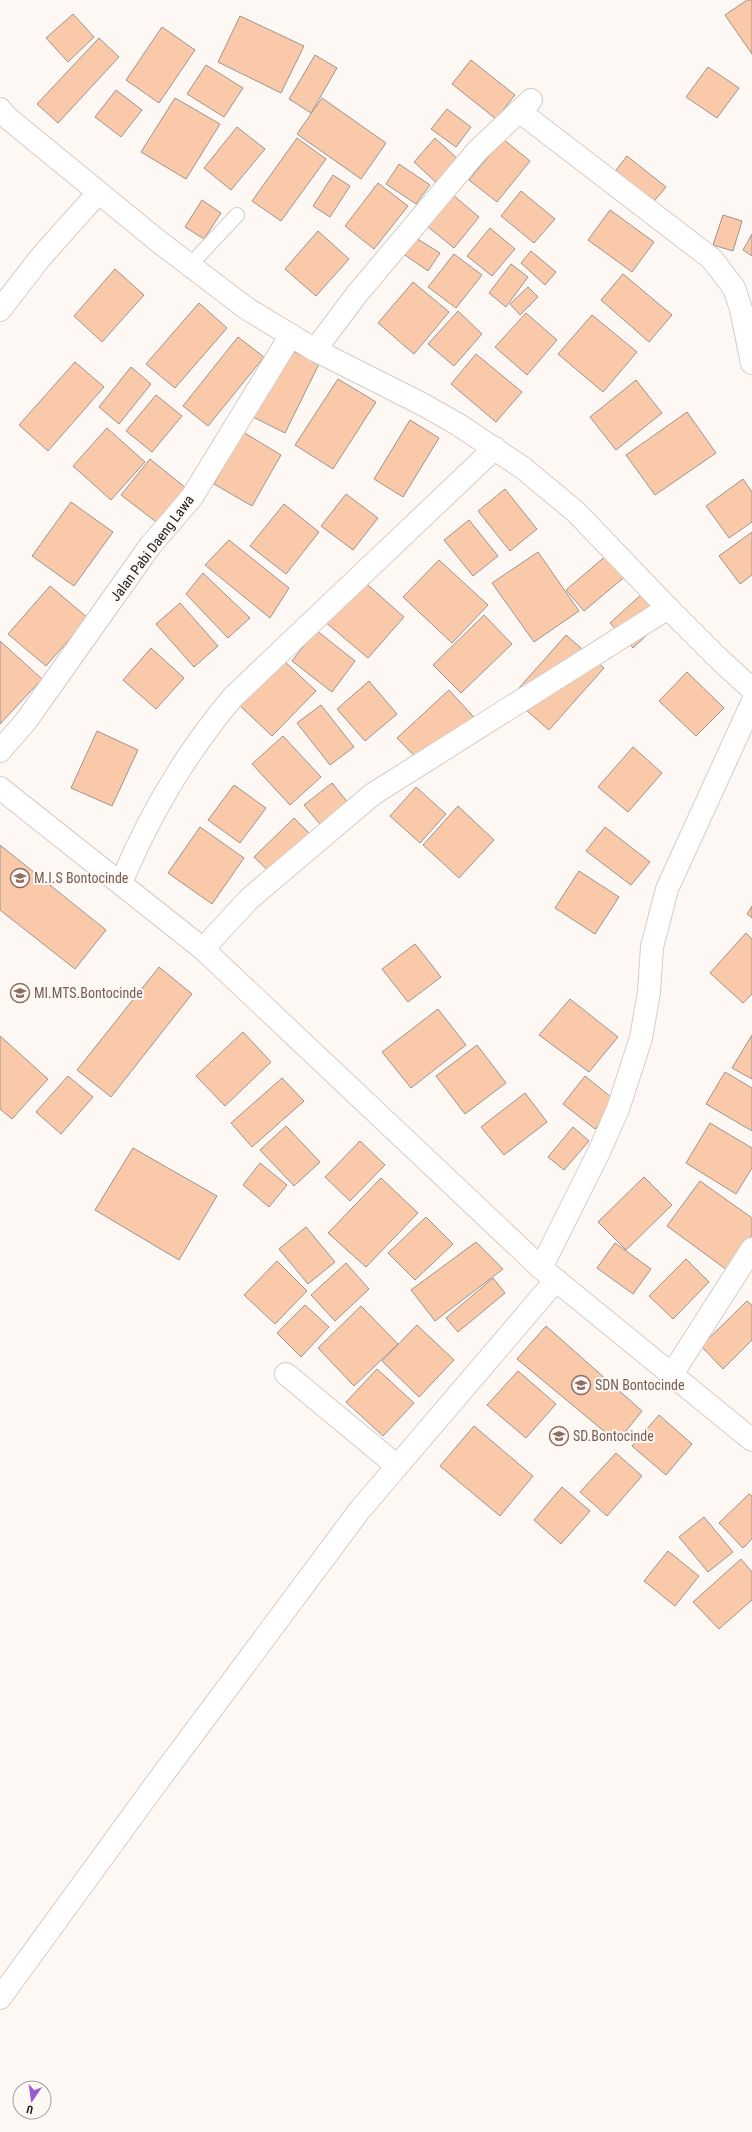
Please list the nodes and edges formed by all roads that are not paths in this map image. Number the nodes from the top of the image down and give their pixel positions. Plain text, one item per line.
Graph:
1 (0, 109) edge
2 (98, 193) junction
3 (237, 215) dead end
4 (190, 265) junction
5 (0, 310) edge
6 (291, 335) junction
7 (315, 350) junction
8 (752, 363) edge
9 (495, 448) junction
10 (668, 608) junction
11 (752, 688) edge
12 (752, 703) edge
13 (0, 752) edge
14 (0, 788) edge
15 (121, 883) junction
16 (203, 949) junction
17 (752, 1249) edge
18 (548, 1274) junction
19 (286, 1374) dead end
20 (672, 1374) junction
21 (752, 1440) edge
22 (397, 1466) junction
23 (0, 1998) edge

1 - 2 street
2 - 4 street
2 - 5 street
3 - 4 lane
4 - 6 street
6 - 7 street
6 - 13 street, Jalan Pabi Daeng Lawa
7 - 8 street
7 - 9 street
9 - 10 street
9 - 15 street
10 - 11 street
10 - 16 street
12 - 18 street
14 - 15 street
15 - 16 street
16 - 18 street
17 - 20 street
18 - 20 street
18 - 22 street
19 - 22 street
20 - 21 street
22 - 23 street

